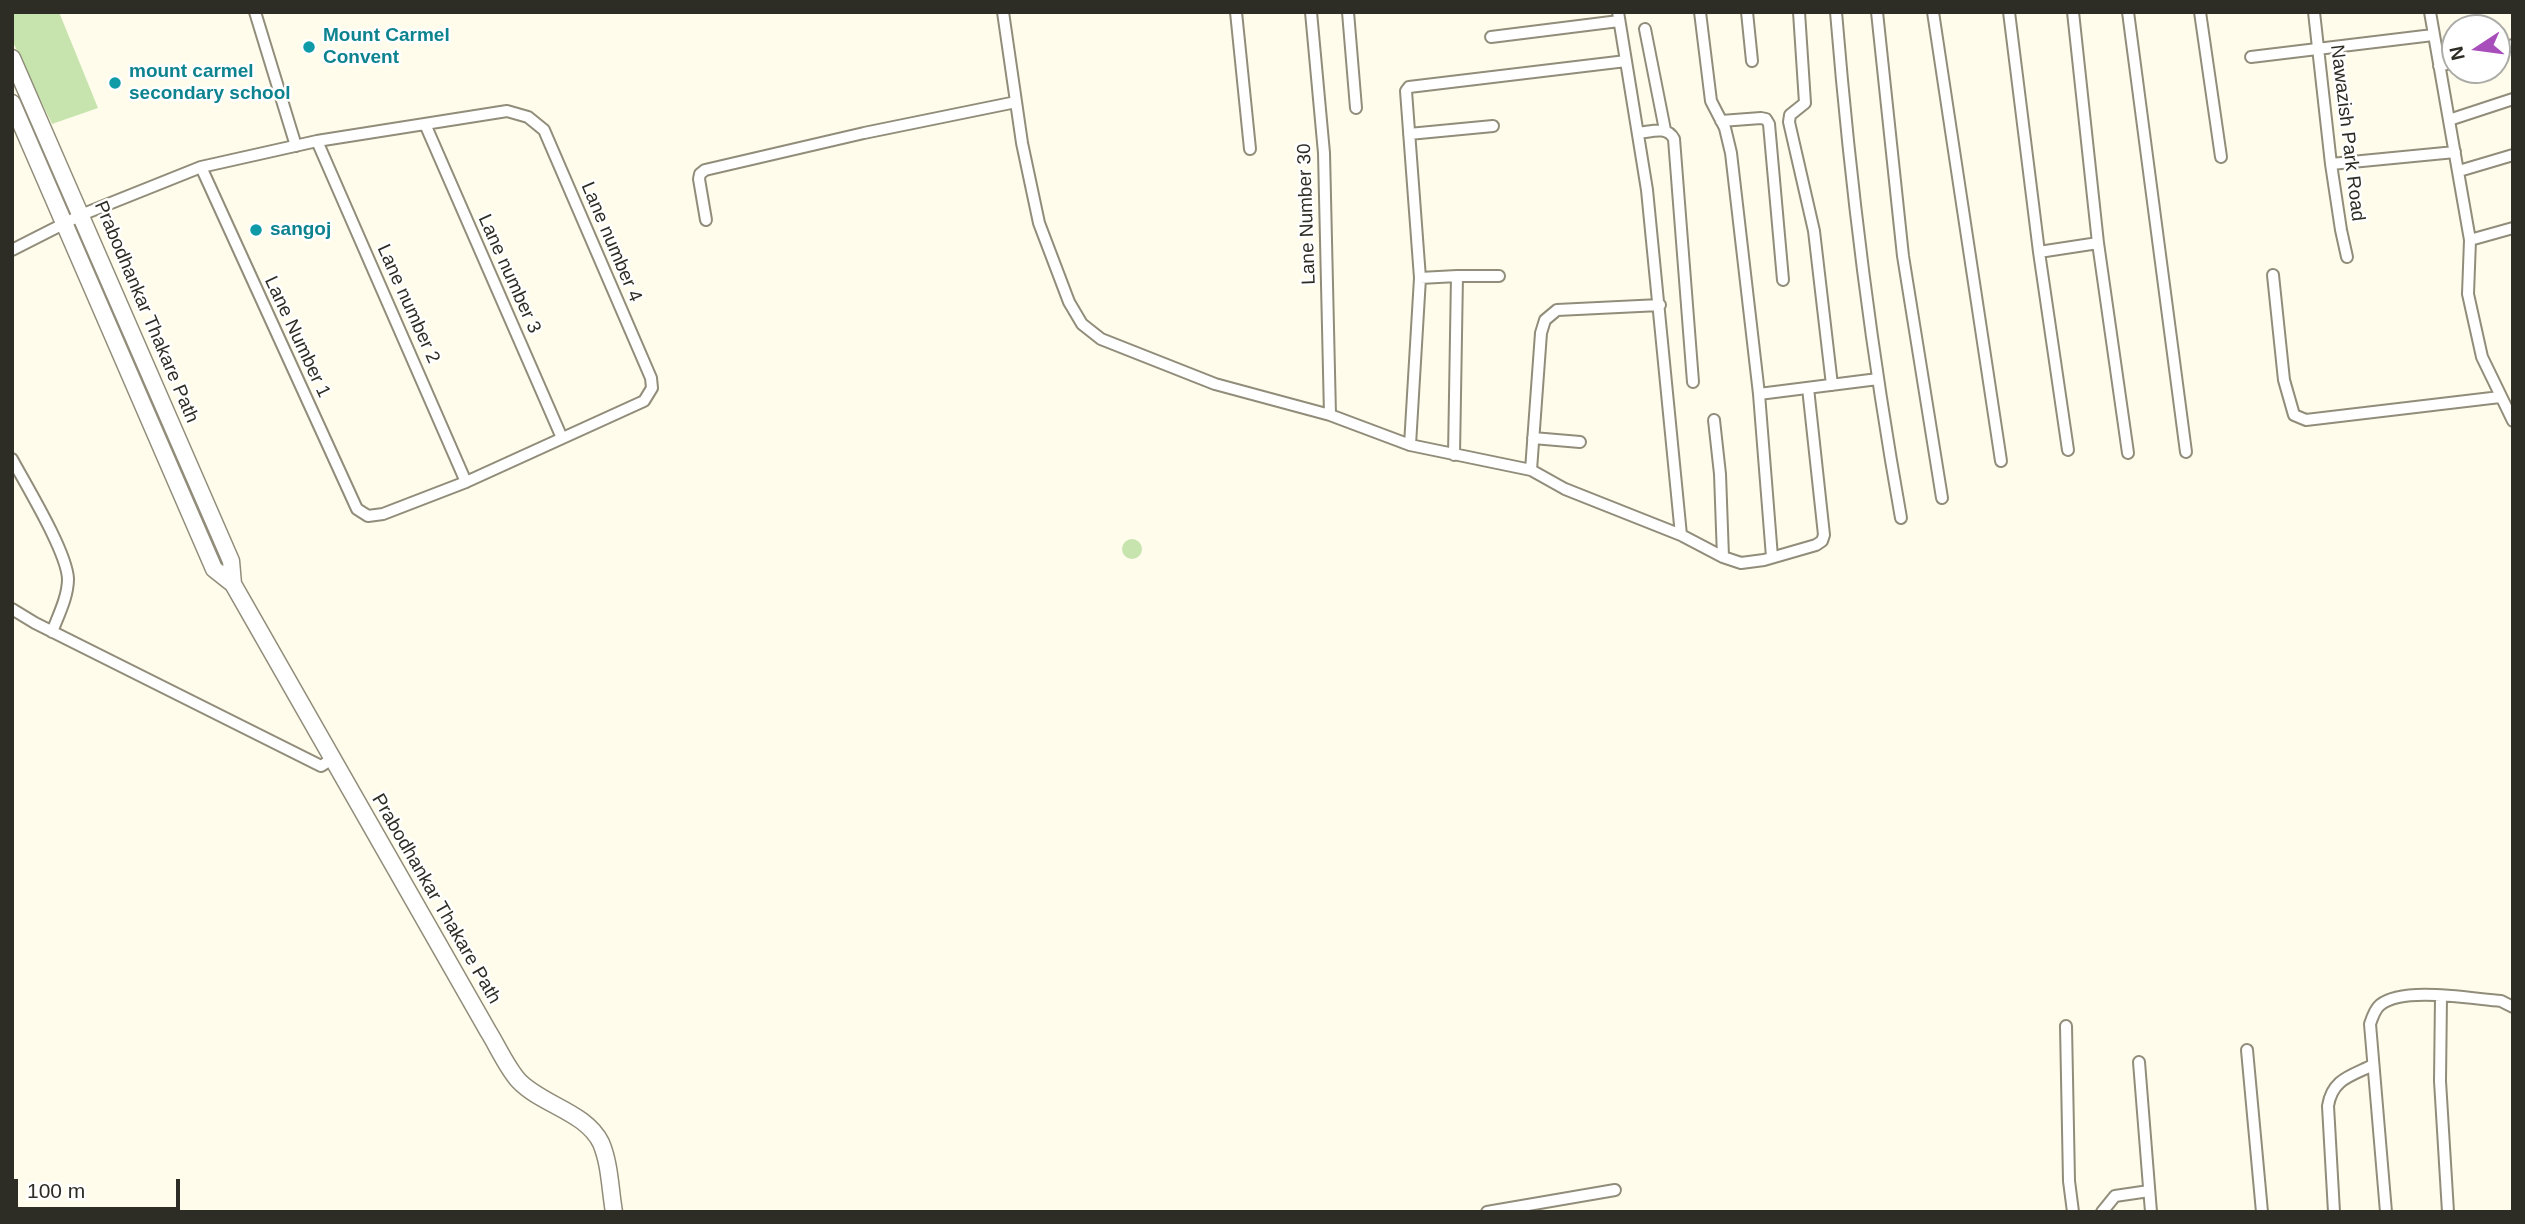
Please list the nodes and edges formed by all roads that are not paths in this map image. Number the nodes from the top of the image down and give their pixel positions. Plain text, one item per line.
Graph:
1 (255, 12) edge
2 (1003, 12) edge
3 (1236, 12) edge
4 (1311, 12) edge
5 (1700, 12) edge
6 (1746, 12) edge
7 (1799, 12) edge
8 (1836, 12) edge
9 (1877, 12) edge
10 (1933, 12) edge
11 (2009, 12) edge
12 (2073, 12) edge
13 (2128, 12) edge
14 (2200, 12) edge
15 (2314, 12) edge
16 (2430, 12) edge
17 (1351, 13) edge
18 (1619, 17) edge
19 (1645, 29) dead end
20 (2433, 35) junction
21 (1491, 37) dead end
22 (2319, 49) junction
23 (2251, 57) dead end
24 (12, 58) edge
25 (1626, 61) junction
26 (1752, 61) dead end
27 (2439, 66) joint
28 (2513, 99) edge
29 (1016, 102) junction
30 (12, 103) edge
31 (1356, 108) dead end
32 (1790, 115) junction
33 (2449, 120) junction
34 (1721, 121) junction
35 (425, 124) junction
36 (1493, 126) dead end
37 (1780, 126) dead end
38 (1665, 130) junction
39 (1637, 133) junction
40 (1409, 134) junction
41 (317, 141) junction
42 (296, 146) junction
43 (1250, 149) dead end
44 (2455, 152) junction
45 (2513, 155) edge
46 (2221, 157) dead end
47 (2331, 164) junction
48 (201, 167) junction
49 (2459, 171) junction
50 (81, 215) junction
51 (706, 220) dead end
52 (65, 223) junction
53 (2513, 228) edge
54 (2470, 240) junction
55 (2098, 243) junction
56 (12, 250) edge
57 (2039, 251) junction
58 (2347, 257) dead end
59 (1499, 275) dead end
60 (2273, 275) dead end
61 (1457, 276) junction
62 (1420, 278) junction
63 (1783, 280) dead end
64 (1660, 305) junction
65 (1878, 379) junction
66 (1693, 382) dead end
67 (1832, 385) junction
68 (1808, 388) junction
69 (1759, 394) junction
70 (2500, 397) junction
71 (1330, 415) junction
72 (1714, 420) dead end
73 (2513, 421) edge
74 (1533, 438) junction
75 (562, 439) junction
76 (1580, 442) dead end
77 (1410, 445) junction
78 (2068, 450) dead end
79 (2186, 452) dead end
80 (2128, 453) dead end
81 (1454, 455) junction
82 (12, 459) edge
83 (2001, 461) dead end
84 (1531, 470) junction
85 (466, 482) junction
86 (1942, 498) dead end
87 (1901, 518) dead end
88 (1681, 535) junction
89 (1772, 557) junction
90 (1723, 558) junction
91 (233, 584) junction
92 (12, 610) edge
93 (52, 632) junction
94 (332, 759) junction
95 (2441, 997) junction
96 (2513, 1007) edge
97 (2066, 1026) dead end
98 (2247, 1051) dead end
99 (2139, 1062) dead end
100 (2373, 1065) junction
101 (1615, 1190) dead end
102 (2149, 1191) junction
103 (614, 1212) edge
104 (1487, 1212) edge
105 (2073, 1212) edge
106 (2102, 1212) edge
107 (2151, 1212) edge
108 (2262, 1212) edge
109 (2334, 1212) edge
110 (2386, 1212) edge
111 (2448, 1212) edge

1 - 42 street
2 - 29 street
3 - 43 street
4 - 71 street, Lane Number 30
5 - 34 street
6 - 26 street
7 - 32 street
8 - 65 street
9 - 86 street
10 - 83 street
11 - 57 street
12 - 55 street
13 - 79 street
14 - 46 street
15 - 22 street, Nawazish Park Road
16 - 20 street
17 - 31 street
18 - 21 street
18 - 25 street
19 - 38 street
20 - 22 street
20 - 27 street
22 - 23 street
22 - 47 street, Nawazish Park Road
24 - 50 main road, Prabodhankar Thakare Path
25 - 39 street
25 - 40 street
27 - 33 street
28 - 33 street
29 - 51 street
29 - 71 street
30 - 52 main road, Prabodhankar Thakare Path
32 - 37 street
32 - 67 street
33 - 44 street
34 - 63 street
34 - 69 street
35 - 41 street
35 - 75 street, Lane number 3
35 - 75 street, Lane number 4
36 - 40 street
38 - 39 street
38 - 66 street
39 - 64 street
40 - 62 street
41 - 42 street
41 - 85 street, Lane number 2
42 - 48 street
44 - 47 street
44 - 49 street
45 - 49 street
47 - 58 street, Nawazish Park Road
48 - 50 street
48 - 85 street, Lane Number 1
49 - 54 street
50 - 52 street
50 - 91 main road, Prabodhankar Thakare Path
52 - 56 street
52 - 91 main road, Prabodhankar Thakare Path
53 - 54 street
54 - 70 street
55 - 57 street
55 - 80 street
57 - 78 street
59 - 61 street
60 - 70 street
61 - 62 street
61 - 81 street
62 - 77 street
64 - 74 street
64 - 88 street
65 - 67 street
65 - 87 street
67 - 68 street
68 - 69 street
68 - 89 street
69 - 89 street
70 - 73 street
71 - 77 street
72 - 90 street
74 - 76 street
74 - 84 street
75 - 85 street
77 - 81 street
81 - 84 street
82 - 93 street
84 - 88 street
88 - 90 street
89 - 90 street
91 - 94 main road, Prabodhankar Thakare Path
92 - 93 street
93 - 94 street
94 - 103 main road, Prabodhankar Thakare Path
95 - 96 street
95 - 100 street
95 - 111 street
97 - 105 street
98 - 108 street
99 - 102 street
100 - 109 street
100 - 110 street
101 - 104 street
102 - 106 street
102 - 107 street

